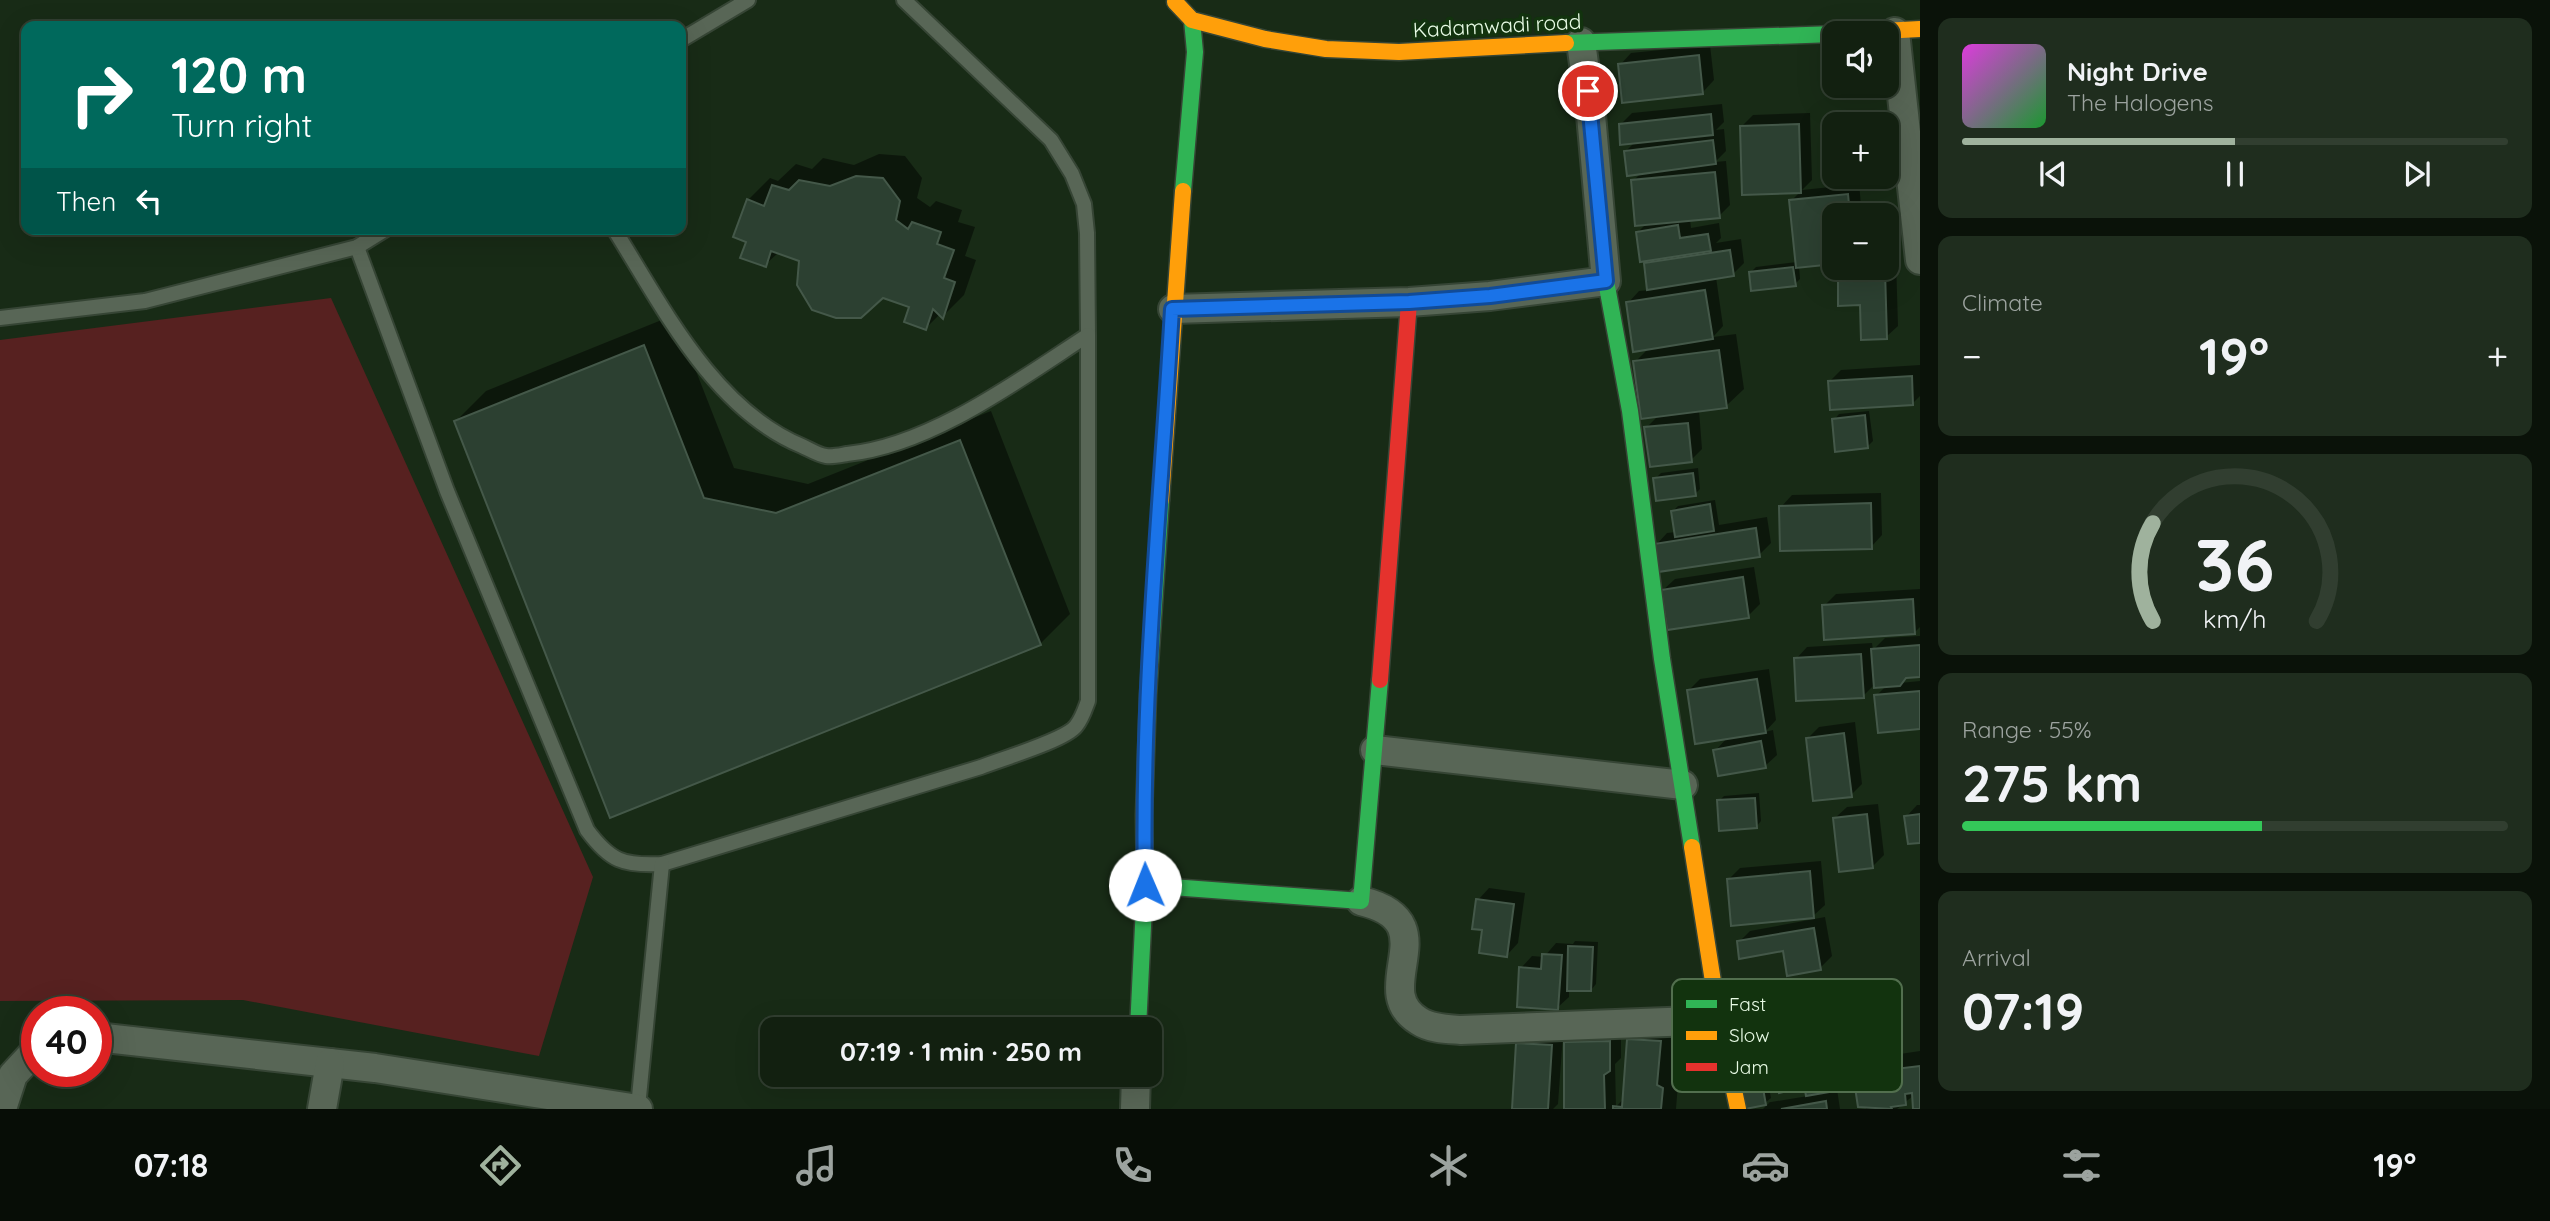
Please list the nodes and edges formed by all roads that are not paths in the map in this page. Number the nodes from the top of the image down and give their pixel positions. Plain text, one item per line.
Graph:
1 (748, 0) edge
2 (904, 0) edge
3 (1174, 0) edge
4 (1192, 20) junction
5 (1908, 30) edge
6 (1822, 34) edge
7 (686, 37) edge
8 (1581, 42) junction
9 (376, 235) edge
10 (618, 235) edge
11 (357, 247) junction
12 (1920, 260) edge
13 (1606, 281) junction
14 (1409, 302) junction
15 (1172, 309) junction
16 (0, 318) edge
17 (1088, 335) junction
18 (1375, 750) junction
19 (1683, 785) junction
20 (662, 864) junction
21 (1145, 885) junction
22 (1361, 901) junction
23 (1713, 979) edge
24 (1139, 1017) edge
25 (1672, 1022) edge
26 (112, 1039) edge
27 (330, 1063) junction
28 (21, 1066) edge
29 (1136, 1087) edge
30 (642, 1108) edge
31 (2, 1109) edge
32 (323, 1109) edge
33 (1135, 1109) edge

1 - 7 lane
2 - 17 lane
3 - 4 street
4 - 8 street, Kadamwadi road
4 - 15 street
5 - 12 street
6 - 8 street, Kadamwadi road
8 - 13 street
9 - 11 lane
10 - 17 lane
11 - 16 lane
11 - 20 lane
13 - 14 street
13 - 19 street
14 - 15 street
14 - 18 street
15 - 21 street
17 - 20 lane
18 - 19 street
18 - 22 street
19 - 23 street
20 - 30 lane
21 - 22 street
21 - 24 street
22 - 25 street
26 - 27 street
27 - 30 street
27 - 32 street
28 - 31 street
29 - 33 street

